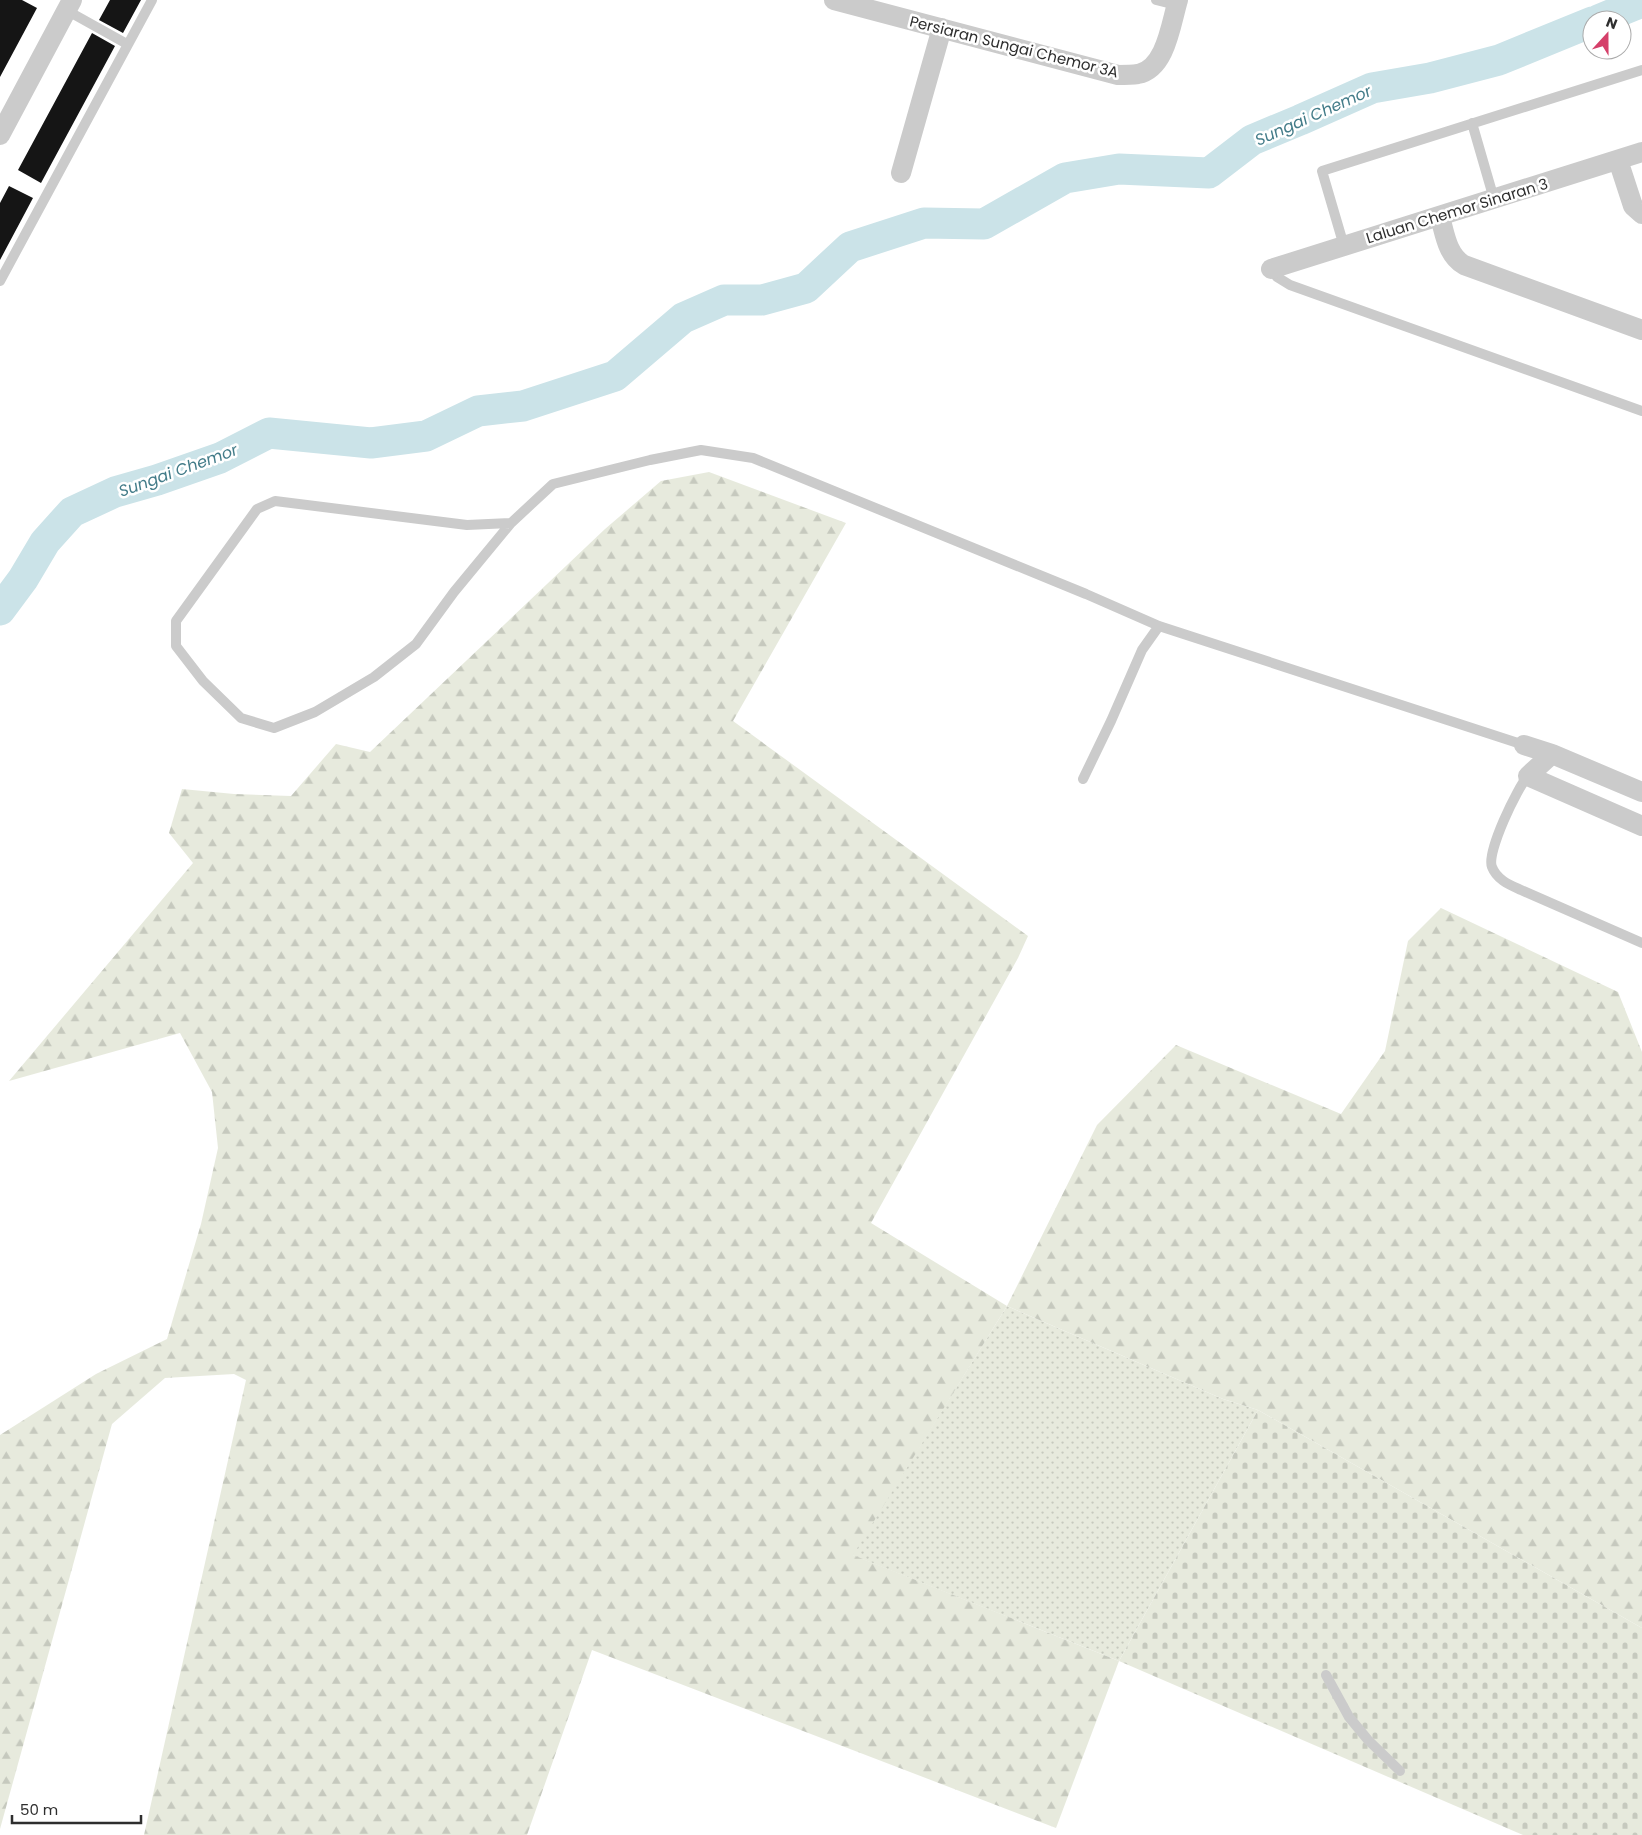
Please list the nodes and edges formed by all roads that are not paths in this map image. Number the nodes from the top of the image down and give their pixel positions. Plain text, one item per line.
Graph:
1 (152, 0) edge
2 (834, 0) edge
3 (1156, 0) edge
4 (1177, 3) edge
5 (69, 5) edge
6 (942, 28) junction
7 (127, 44) junction
8 (1642, 70) edge
9 (1472, 124) junction
10 (0, 134) edge
11 (1642, 152) edge
12 (1618, 160) junction
13 (901, 173) dead end
14 (1494, 199) junction
15 (1642, 214) edge
16 (1440, 216) junction
17 (1344, 246) junction
18 (1271, 269) joint
19 (0, 281) edge
20 (1642, 330) edge
21 (1642, 411) edge
22 (510, 523) junction
23 (1159, 626) junction
24 (1524, 745) joint
25 (1552, 754) junction
26 (1528, 776) junction
27 (1083, 779) dead end
28 (1642, 792) edge
29 (1642, 826) edge
30 (1642, 944) edge
31 (1326, 1675) dead end
32 (1400, 1771) dead end

1 - 7 lane
2 - 6 street, Persiaran Sungai Chemor 3A
3 - 4 lane
4 - 6 street, Persiaran Sungai Chemor 3A
5 - 7 lane
5 - 10 street
6 - 13 street
7 - 19 lane
8 - 9 lane
9 - 14 lane
9 - 17 lane
11 - 12 street, Laluan Chemor Sinaran 3
12 - 14 street, Laluan Chemor Sinaran 3
12 - 15 street
14 - 16 street, Laluan Chemor Sinaran 3
16 - 17 street, Laluan Chemor Sinaran 3
16 - 20 street
17 - 18 street, Laluan Chemor Sinaran 3
18 - 21 lane
22 - 22 lane
22 - 23 lane
23 - 24 lane
23 - 27 lane
24 - 25 street
25 - 26 street
25 - 28 street
26 - 29 street
26 - 30 lane
31 - 32 lane

